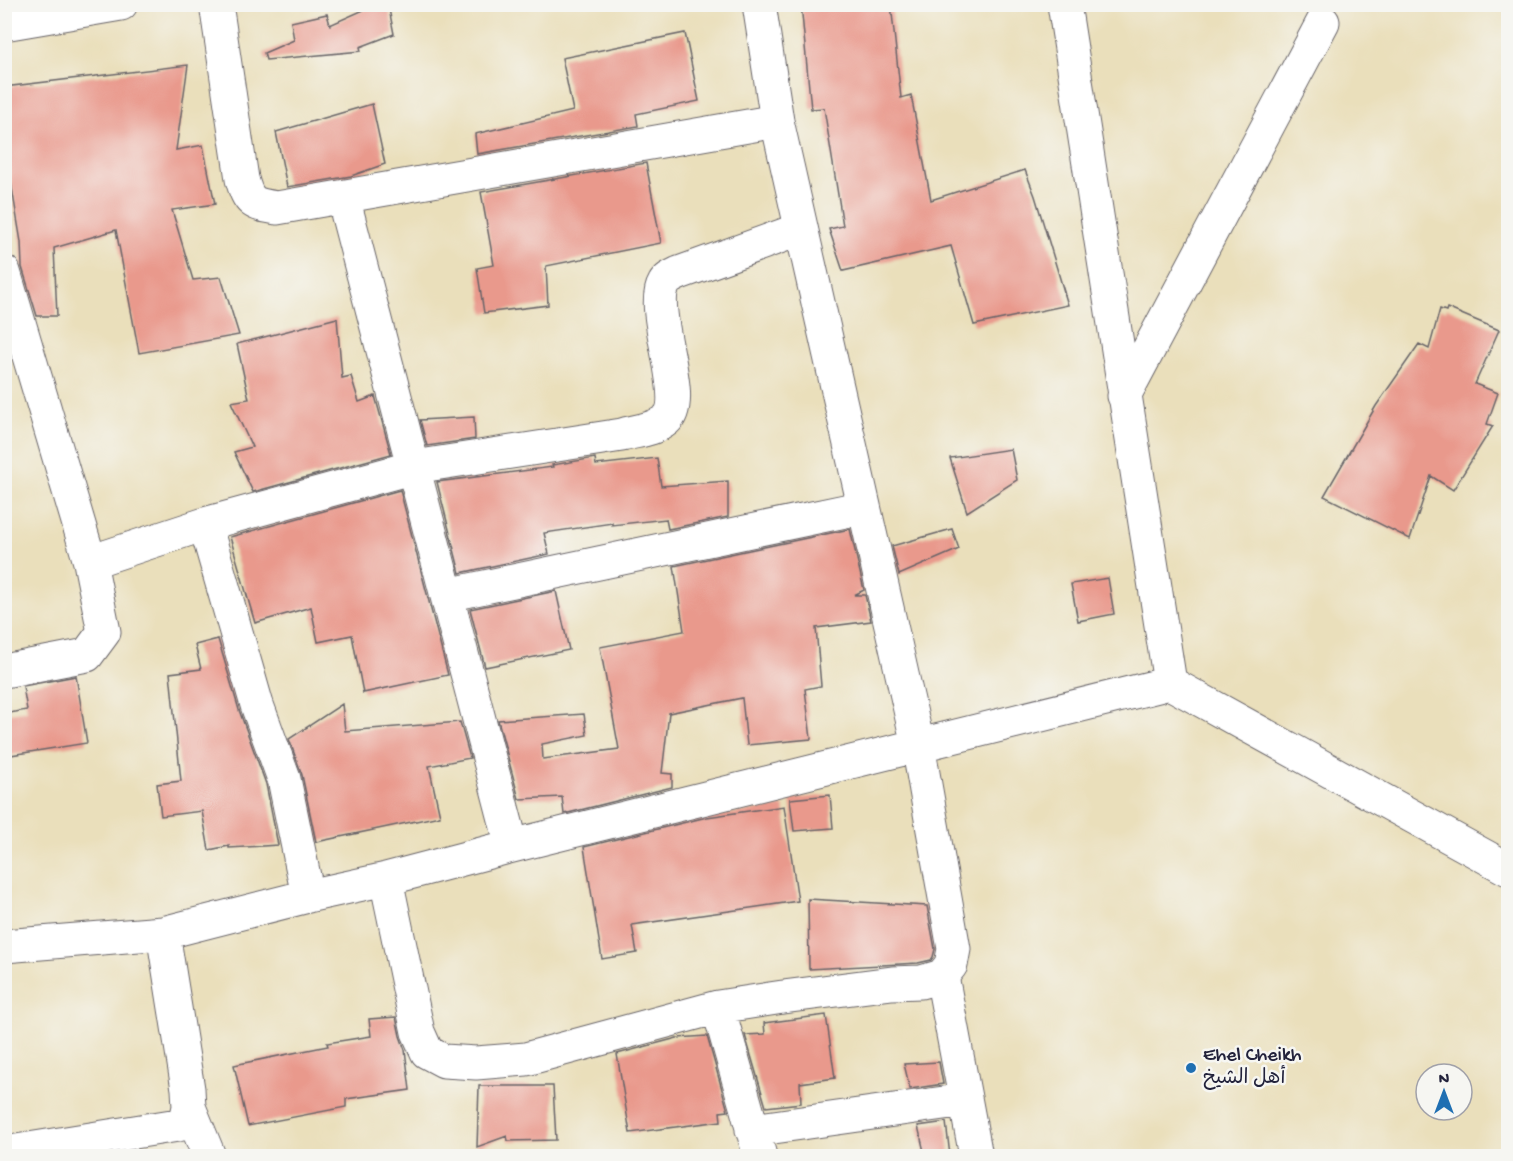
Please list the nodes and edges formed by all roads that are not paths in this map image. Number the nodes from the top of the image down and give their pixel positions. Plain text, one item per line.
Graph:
1 (121, 4) edge
2 (216, 4) edge
3 (759, 4) edge
4 (1064, 4) edge
5 (1323, 22) dead end
6 (4, 24) edge
7 (777, 121) junction
8 (343, 197) junction
9 (801, 229) junction
10 (5, 279) edge
11 (1124, 396) junction
12 (414, 467) junction
13 (864, 507) junction
14 (205, 524) junction
15 (90, 562) junction
16 (447, 595) junction
17 (4, 670) edge
18 (1170, 683) junction
19 (918, 745) junction
20 (512, 846) junction
21 (1509, 869) edge
22 (386, 879) junction
23 (308, 896) junction
24 (163, 933) junction
25 (4, 946) edge
26 (942, 976) junction
27 (718, 1007) junction
28 (965, 1100) junction
29 (189, 1107) junction
30 (756, 1143) edge
31 (4, 1153) edge
32 (209, 1156) edge
33 (976, 1156) edge

1 - 6 street
2 - 8 street
3 - 7 street
4 - 11 street
5 - 11 street
7 - 8 street
7 - 9 street
8 - 12 street
9 - 12 street
9 - 13 street
10 - 15 street
11 - 18 street
12 - 14 street
12 - 16 street
13 - 16 street
13 - 19 street
14 - 15 street
14 - 23 street
15 - 17 street
16 - 20 street
18 - 19 street
18 - 21 street
19 - 20 street
19 - 26 street
20 - 22 street
22 - 23 street
22 - 27 street
23 - 24 street
24 - 25 street
24 - 29 street
26 - 27 street
26 - 28 street
27 - 30 street
28 - 30 street
28 - 33 street
29 - 31 street
29 - 32 street

